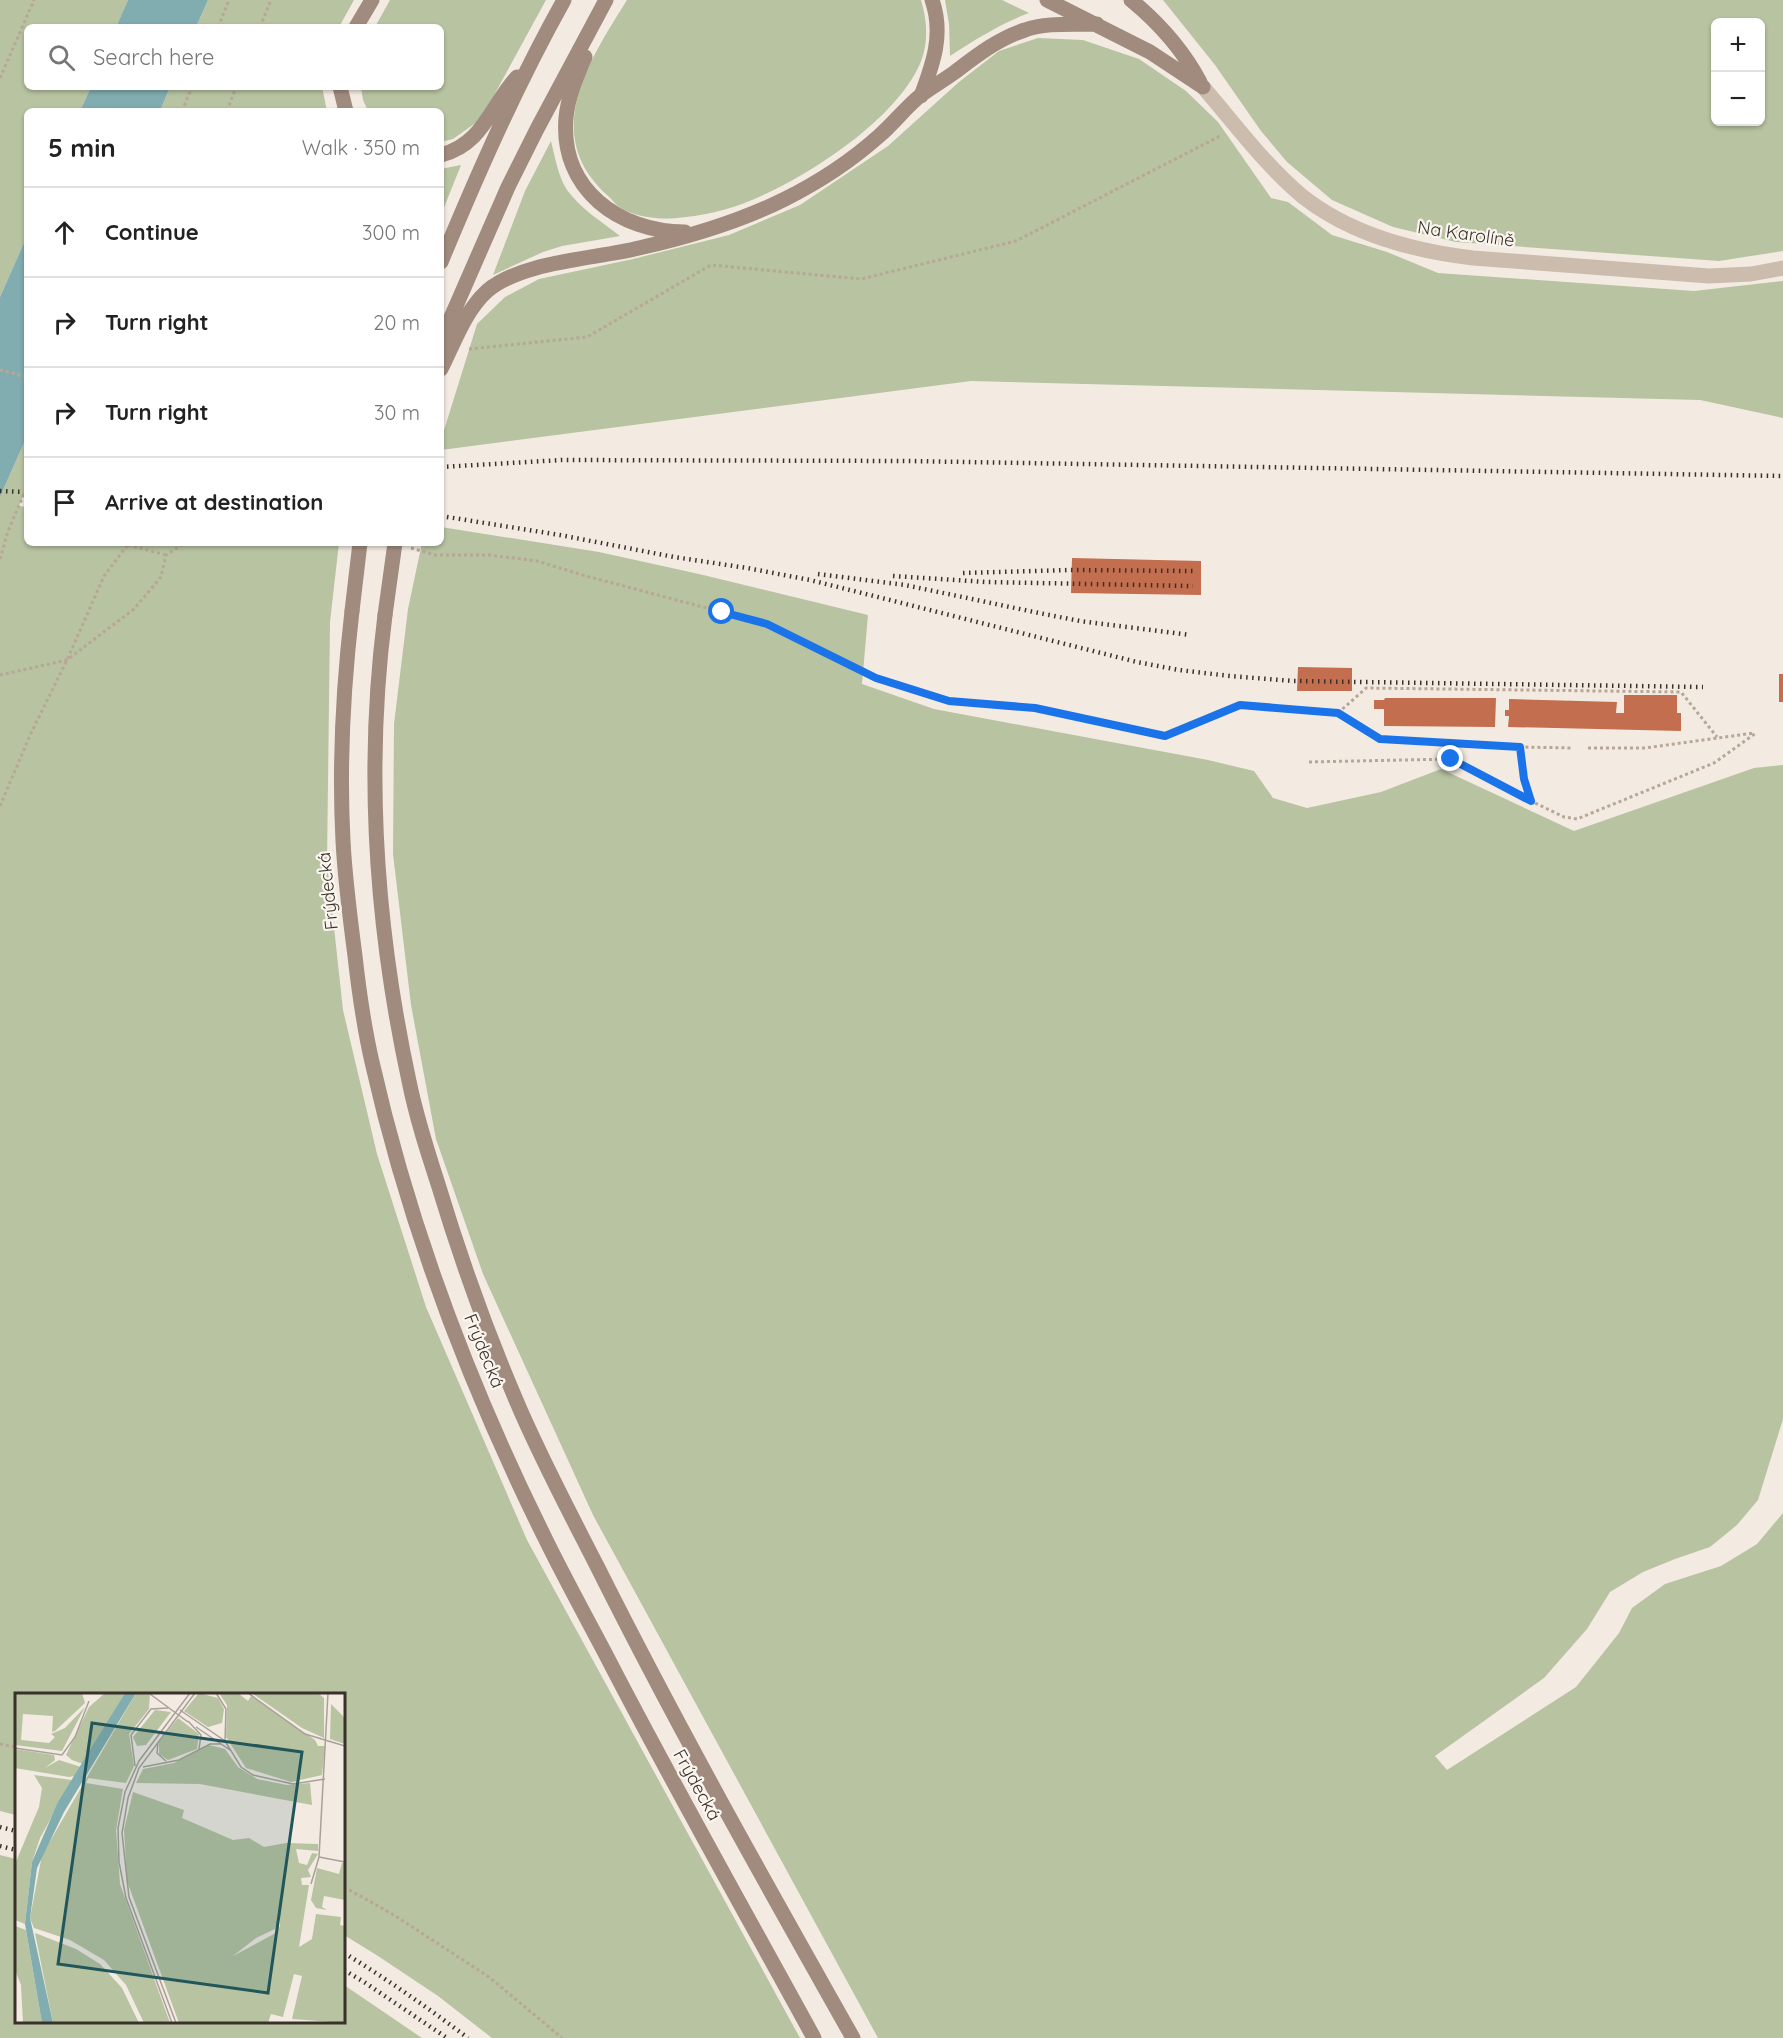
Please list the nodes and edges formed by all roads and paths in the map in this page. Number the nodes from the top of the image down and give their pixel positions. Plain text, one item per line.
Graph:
1 (34, 0) edge
2 (229, 0) edge
3 (271, 0) edge
4 (372, 0) edge
5 (564, 0) edge
6 (932, 0) edge
7 (1047, 0) edge
8 (1131, 0) edge
9 (605, 2) edge
10 (219, 24) edge
11 (261, 24) edge
12 (358, 24) edge
13 (1097, 24) junction
14 (533, 56) junction
15 (0, 78) edge
16 (1203, 87) junction
17 (191, 90) edge
18 (235, 90) edge
19 (341, 90) edge
20 (920, 96) junction
21 (183, 108) edge
22 (228, 108) edge
23 (345, 108) edge
24 (1237, 127) junction
25 (444, 154) edge
26 (702, 231) junction
27 (444, 255) edge
28 (1783, 268) edge
29 (444, 343) edge
30 (459, 350) dead end
31 (444, 363) edge
32 (0, 370) edge
33 (24, 376) edge
34 (24, 494) edge
35 (8, 531) junction
36 (126, 546) edge
37 (135, 546) edge
38 (180, 546) edge
39 (360, 546) edge
40 (402, 546) edge
41 (405, 546) edge
42 (0, 548) edge
43 (166, 555) junction
44 (0, 559) edge
45 (67, 660) junction
46 (0, 675) edge
47 (1338, 713) junction
48 (1717, 737) junction
49 (1520, 747) junction
50 (1572, 748) dead end
51 (1588, 748) dead end
52 (1310, 762) dead end
53 (1531, 801) junction
54 (0, 806) edge
55 (0, 1744) edge
56 (15, 1747) edge
57 (345, 1888) edge
58 (562, 2038) edge
59 (814, 2038) edge
60 (853, 2038) edge

1 - 15 path
2 - 10 path
3 - 11 path
4 - 12 main road
5 - 14 main road
6 - 20 main road
7 - 13 main road, Na Karolíně
8 - 16 main road, Na Karolíně
9 - 26 main road
9 - 29 main road
13 - 16 main road, Na Karolíně
13 - 20 main road
14 - 25 main road
14 - 27 main road
16 - 24 street, Na Karolíně
17 - 21 path
18 - 22 path
19 - 23 main road
20 - 26 main road
24 - 28 street, Na Karolíně
24 - 30 path
26 - 31 main road
32 - 33 path
34 - 35 path
35 - 42 path
35 - 44 path
36 - 45 path
37 - 43 path
38 - 43 path
39 - 59 main road, Frýdecká, bridge
40 - 60 main road, Frýdecká, bridge
41 - 47 path
43 - 45 path
45 - 46 path
45 - 54 path
47 - 48 path
47 - 49 path
48 - 51 path
48 - 53 path
49 - 50 path
49 - 53 path
52 - 53 path
55 - 56 path
57 - 58 path

